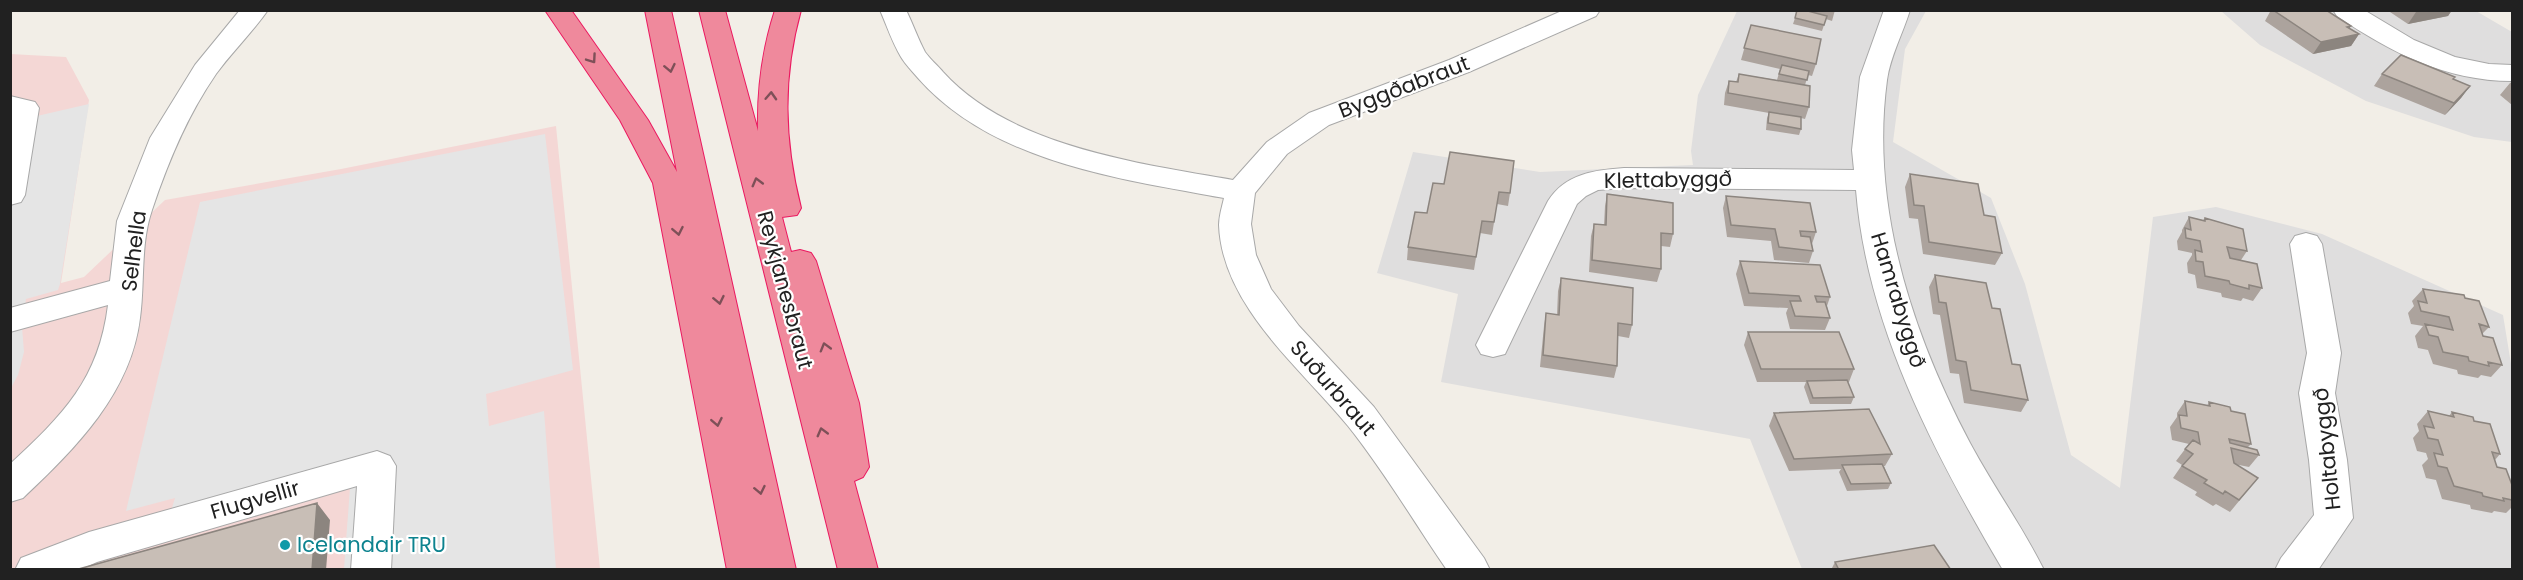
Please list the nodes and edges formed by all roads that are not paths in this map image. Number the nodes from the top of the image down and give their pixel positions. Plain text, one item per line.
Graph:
1 (255, 10) edge
2 (558, 10) edge
3 (658, 10) edge
4 (712, 10) edge
5 (788, 10) edge
6 (893, 10) edge
7 (1897, 10) edge
8 (2346, 10) edge
9 (1582, 12) edge
10 (2512, 73) edge
11 (10, 104) edge
12 (1869, 180) junction
13 (1240, 191) junction
14 (10, 195) edge
15 (2306, 244) dead end
16 (127, 288) junction
17 (10, 320) edge
18 (1493, 345) dead end
19 (10, 487) edge
20 (35, 570) edge
21 (370, 570) edge
22 (747, 570) edge
23 (777, 570) edge
24 (858, 570) edge
25 (866, 570) edge
26 (1470, 570) edge
27 (2024, 570) edge
28 (2295, 570) edge

1 - 16 street, Selhella
2 -> 22 highway
3 -> 23 highway
24 -> 4 highway, Reykjanesbraut
25 -> 5 highway
6 - 13 street
7 - 12 street, Hamrabyggð
8 - 10 street
9 - 13 street, Byggðabraut
11 - 14 street
12 - 18 street, Klettabyggð
12 - 27 street, Hamrabyggð
13 - 26 street, Suðurbraut
15 - 28 street, Holtabyggð
16 - 17 street
16 - 19 street, Selhella
20 - 21 street, Flugvellir

